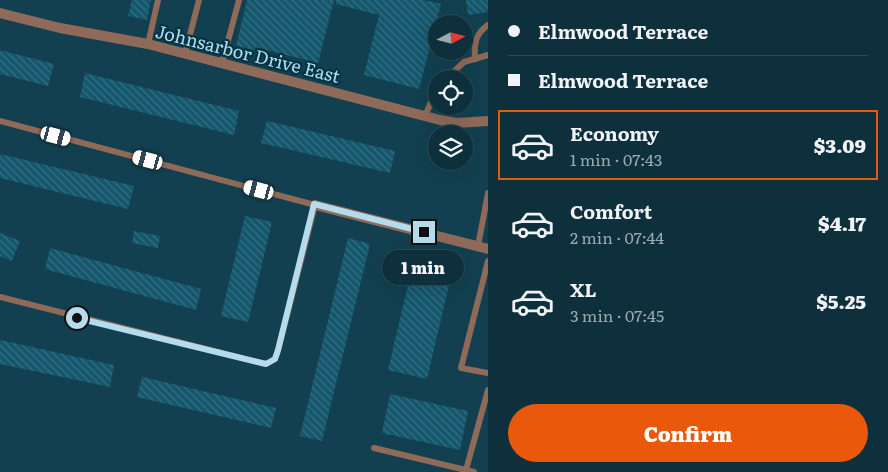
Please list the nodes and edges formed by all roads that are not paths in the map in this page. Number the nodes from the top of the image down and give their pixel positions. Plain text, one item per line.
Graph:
1 (158, 0) edge
2 (199, 0) edge
3 (239, 0) edge
4 (0, 13) edge
5 (488, 25) edge
6 (148, 44) junction
7 (185, 54) junction
8 (488, 55) edge
9 (475, 59) junction
10 (222, 63) junction
11 (456, 70) edge
12 (428, 109) edge
13 (425, 116) junction
14 (0, 121) edge
15 (488, 121) edge
16 (488, 193) edge
17 (314, 204) junction
18 (483, 248) edge
19 (488, 261) edge
20 (0, 297) edge
21 (488, 373) edge
22 (488, 390) edge
23 (374, 448) dead end
24 (466, 470) junction
25 (474, 472) edge

1 - 6 lane
2 - 7 lane
3 - 10 lane
4 - 6 street, Johnsarbor Drive East
5 - 9 lane
6 - 7 street, Johnsarbor Drive East
7 - 10 street, Johnsarbor Drive East
8 - 9 lane
9 - 11 lane
10 - 13 street, Johnsarbor Drive East
12 - 13 lane
13 - 15 street, Johnsarbor Drive East
14 - 17 lane
16 - 18 lane
17 - 18 street
17 - 20 lane
19 - 21 lane
22 - 24 lane
23 - 24 lane
24 - 25 lane

